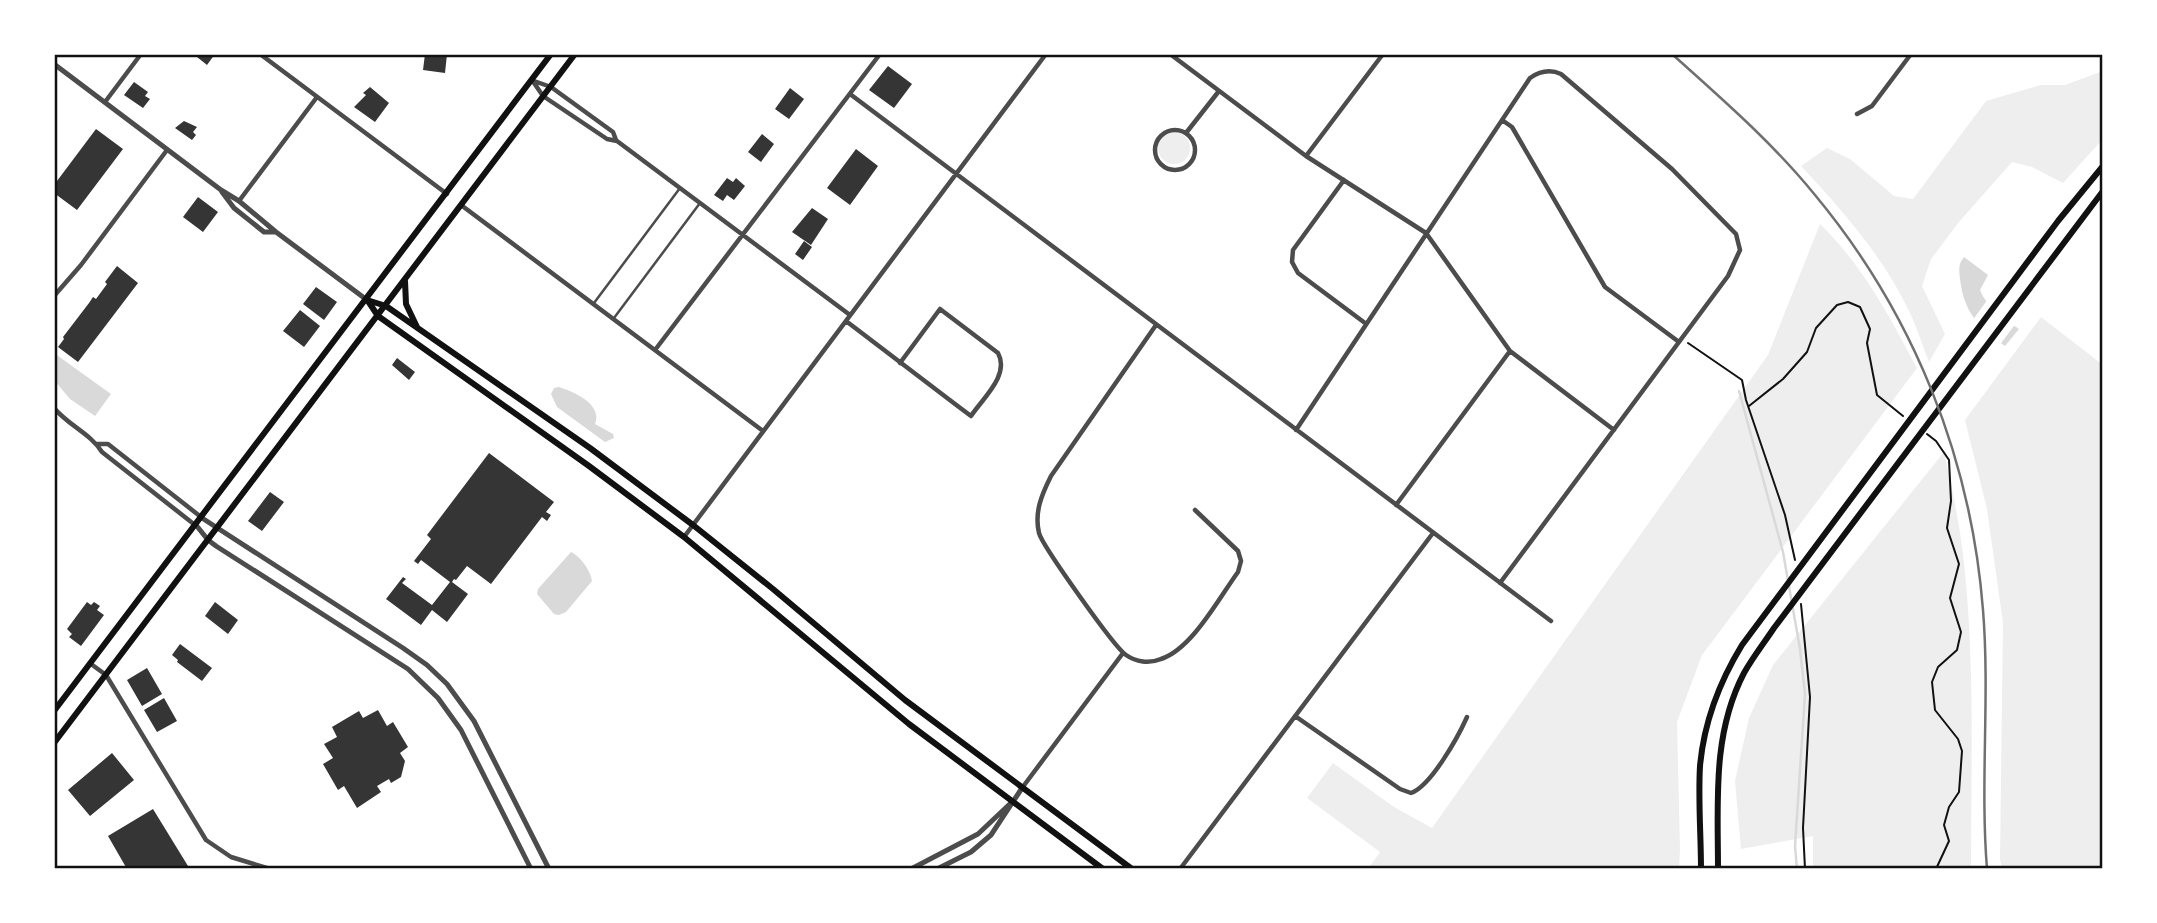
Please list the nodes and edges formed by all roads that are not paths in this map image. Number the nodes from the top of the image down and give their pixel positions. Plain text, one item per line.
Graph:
1 (141, 54) edge
2 (260, 54) edge
3 (551, 54) edge
4 (575, 54) edge
5 (880, 54) edge
6 (1046, 54) edge
7 (1170, 54) edge
8 (1383, 54) edge
9 (1911, 54) edge
10 (54, 64) edge
11 (532, 80) junction
12 (551, 87) junction
13 (1219, 90) junction
14 (850, 94) junction
15 (544, 96) junction
16 (317, 97) junction
17 (105, 102) junction
18 (1857, 114) dead end
19 (1502, 120) junction
20 (1186, 133) junction
21 (617, 141) junction
22 (167, 150) junction
23 (1306, 156) junction
24 (2103, 166) edge
25 (956, 174) junction
26 (1344, 180) junction
27 (680, 188) junction
28 (221, 190) junction
29 (2103, 191) edge
30 (447, 194) junction
31 (239, 201) junction
32 (700, 203) junction
33 (461, 205) junction
34 (2062, 216) junction
35 (2075, 226) junction
36 (276, 232) junction
37 (1426, 233) junction
38 (743, 235) junction
39 (406, 280) junction
40 (54, 296) edge
41 (367, 300) junction
42 (593, 304) junction
43 (386, 306) junction
44 (850, 315) junction
45 (378, 316) junction
46 (613, 319) junction
47 (845, 321) junction
48 (1366, 323) junction
49 (1156, 325) junction
50 (418, 328) junction
51 (1679, 342) junction
52 (655, 350) junction
53 (1510, 351) junction
54 (900, 363) junction
55 (54, 408) edge
56 (1296, 430) junction
57 (1614, 430) junction
58 (763, 431) junction
59 (97, 444) junction
60 (1396, 505) junction
61 (1195, 510) dead end
62 (202, 518) junction
63 (693, 525) junction
64 (196, 526) junction
65 (218, 527) junction
66 (1433, 533) junction
67 (684, 537) junction
68 (208, 540) junction
69 (1500, 583) junction
70 (356, 617) junction
71 (1552, 621) dead end
72 (347, 630) junction
73 (1123, 653) junction
74 (91, 664) junction
75 (106, 675) junction
76 (457, 696) junction
77 (444, 706) junction
78 (54, 712) edge
79 (1296, 716) junction
80 (1467, 717) dead end
81 (54, 743) edge
82 (1022, 788) junction
83 (1013, 801) junction
84 (520, 812) junction
85 (502, 813) junction
86 (508, 825) junction
87 (270, 869) edge
88 (531, 869) edge
89 (549, 869) edge
90 (911, 869) edge
91 (937, 869) edge
92 (1103, 869) edge
93 (1132, 869) edge
94 (1180, 869) edge
95 (1701, 869) edge
96 (1718, 869) edge

1 - 17 street
2 - 16 street
3 - 11 main road
4 - 12 main road
5 - 14 street
6 - 25 street
7 - 13 street
8 - 23 street
9 - 18 street
10 - 17 street
11 - 12 street
11 - 15 street
11 - 30 main road
12 - 15 main road
12 - 21 street
13 - 20 street
13 - 23 street
14 - 25 street
14 - 38 street
15 - 21 street
15 - 33 main road
16 - 30 street
16 - 31 street
17 - 22 street
19 - 37 street
19 - 51 street
19 - 51 street
20 - 20 street
21 - 27 street
22 - 28 street
22 - 40 street
23 - 26 street
24 - 34 main road
25 - 44 street
25 - 49 street
26 - 37 street
26 - 48 street
27 - 32 street
27 - 42 lane
28 - 31 street
28 - 36 street
29 - 35 main road
30 - 41 main road
31 - 36 street
32 - 38 street
32 - 46 lane
33 - 39 main road
33 - 42 street
34 - 35 main road
34 - 95 main road
35 - 96 main road
36 - 41 street
37 - 48 street
37 - 53 street
38 - 44 street
38 - 52 street
39 - 43 main road
39 - 50 main road
41 - 43 main road
41 - 45 main road
41 - 62 main road
42 - 46 street
43 - 45 main road
43 - 50 main road
44 - 47 street
45 - 65 main road
45 - 67 main road
46 - 52 street
47 - 54 street
47 - 58 street
48 - 56 street
49 - 56 street
49 - 73 street
50 - 63 main road
51 - 57 street
52 - 58 street
53 - 57 street
53 - 60 street
54 - 54 street
55 - 59 street
56 - 60 street
57 - 69 street
58 - 63 street
59 - 62 street
59 - 64 street
60 - 66 street
61 - 73 street
62 - 64 main road
62 - 65 street
63 - 67 street
63 - 82 main road
64 - 68 street
64 - 74 main road
65 - 68 main road
65 - 70 street
66 - 69 street
66 - 79 street
67 - 83 main road
68 - 72 street
68 - 75 main road
69 - 71 street
70 - 72 street
70 - 76 street
72 - 77 street
73 - 82 street
74 - 75 street
74 - 78 main road
75 - 81 main road
75 - 87 street
76 - 77 street
76 - 84 street
77 - 85 street
79 - 80 street
79 - 94 street
82 - 83 street
82 - 93 main road
83 - 90 street
83 - 91 street
83 - 92 main road
84 - 85 street
84 - 86 street
84 - 89 street
85 - 86 street
86 - 88 street

